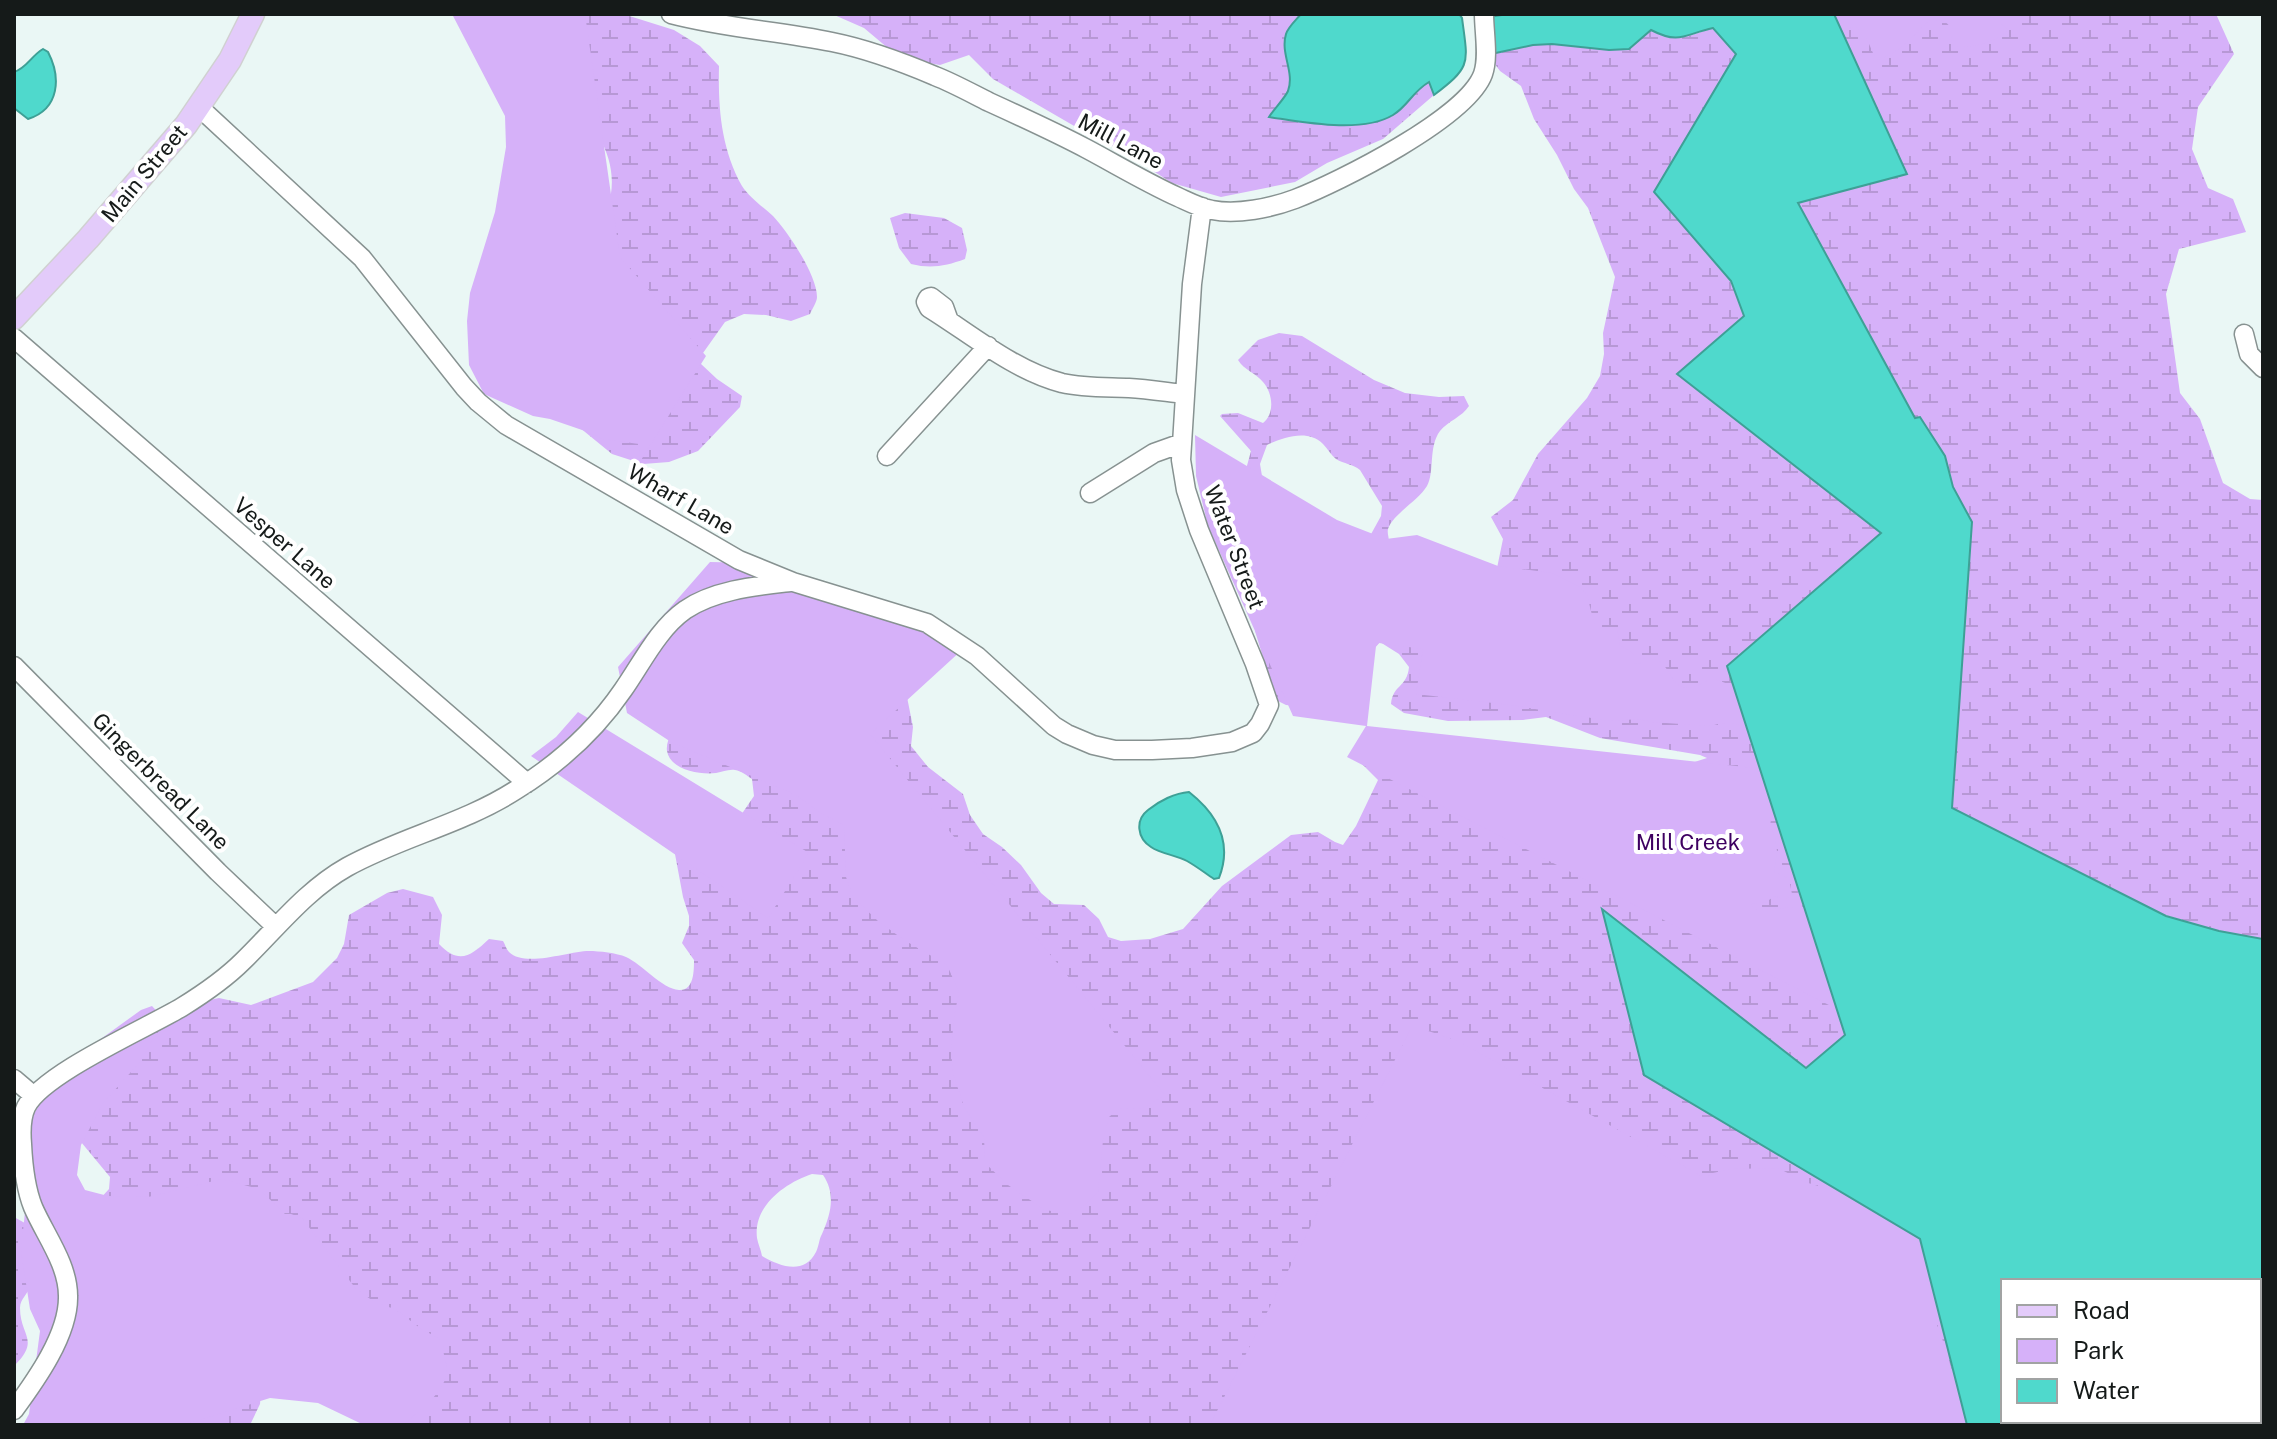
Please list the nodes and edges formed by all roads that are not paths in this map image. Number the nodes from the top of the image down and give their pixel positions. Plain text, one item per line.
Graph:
1 (671, 14) edge
2 (1484, 14) edge
3 (245, 19) edge
4 (199, 107) junction
5 (1202, 207) junction
6 (14, 318) edge
7 (949, 321) dead end
8 (2244, 334) dead end
9 (14, 338) edge
10 (988, 346) junction
11 (2263, 368) edge
12 (1184, 394) junction
13 (1182, 443) junction
14 (887, 456) dead end
15 (1090, 493) dead end
16 (739, 560) junction
17 (793, 582) junction
18 (728, 593) junction
19 (14, 666) edge
20 (1237, 741) joint
21 (527, 783) junction
22 (276, 927) junction
23 (14, 1079) edge
24 (34, 1096) junction
25 (14, 1410) edge

1 - 5 street, Mill Lane
2 - 5 street, Mill Lane
3 - 4 main road, Main Street
4 - 6 main road, Main Street
4 - 16 street, Wharf Lane
5 - 12 street, Water Street
7 - 10 street
8 - 11 street
9 - 21 street, Vesper Lane
10 - 12 street
10 - 14 street
12 - 13 street, Water Street
13 - 15 street
13 - 20 street, Water Street
16 - 17 street, Wharf Lane
16 - 18 street
17 - 18 street
17 - 20 street, Wharf Lane
18 - 21 street
19 - 22 street, Gingerbread Lane
21 - 22 street
22 - 24 street
23 - 24 street
24 - 25 street

